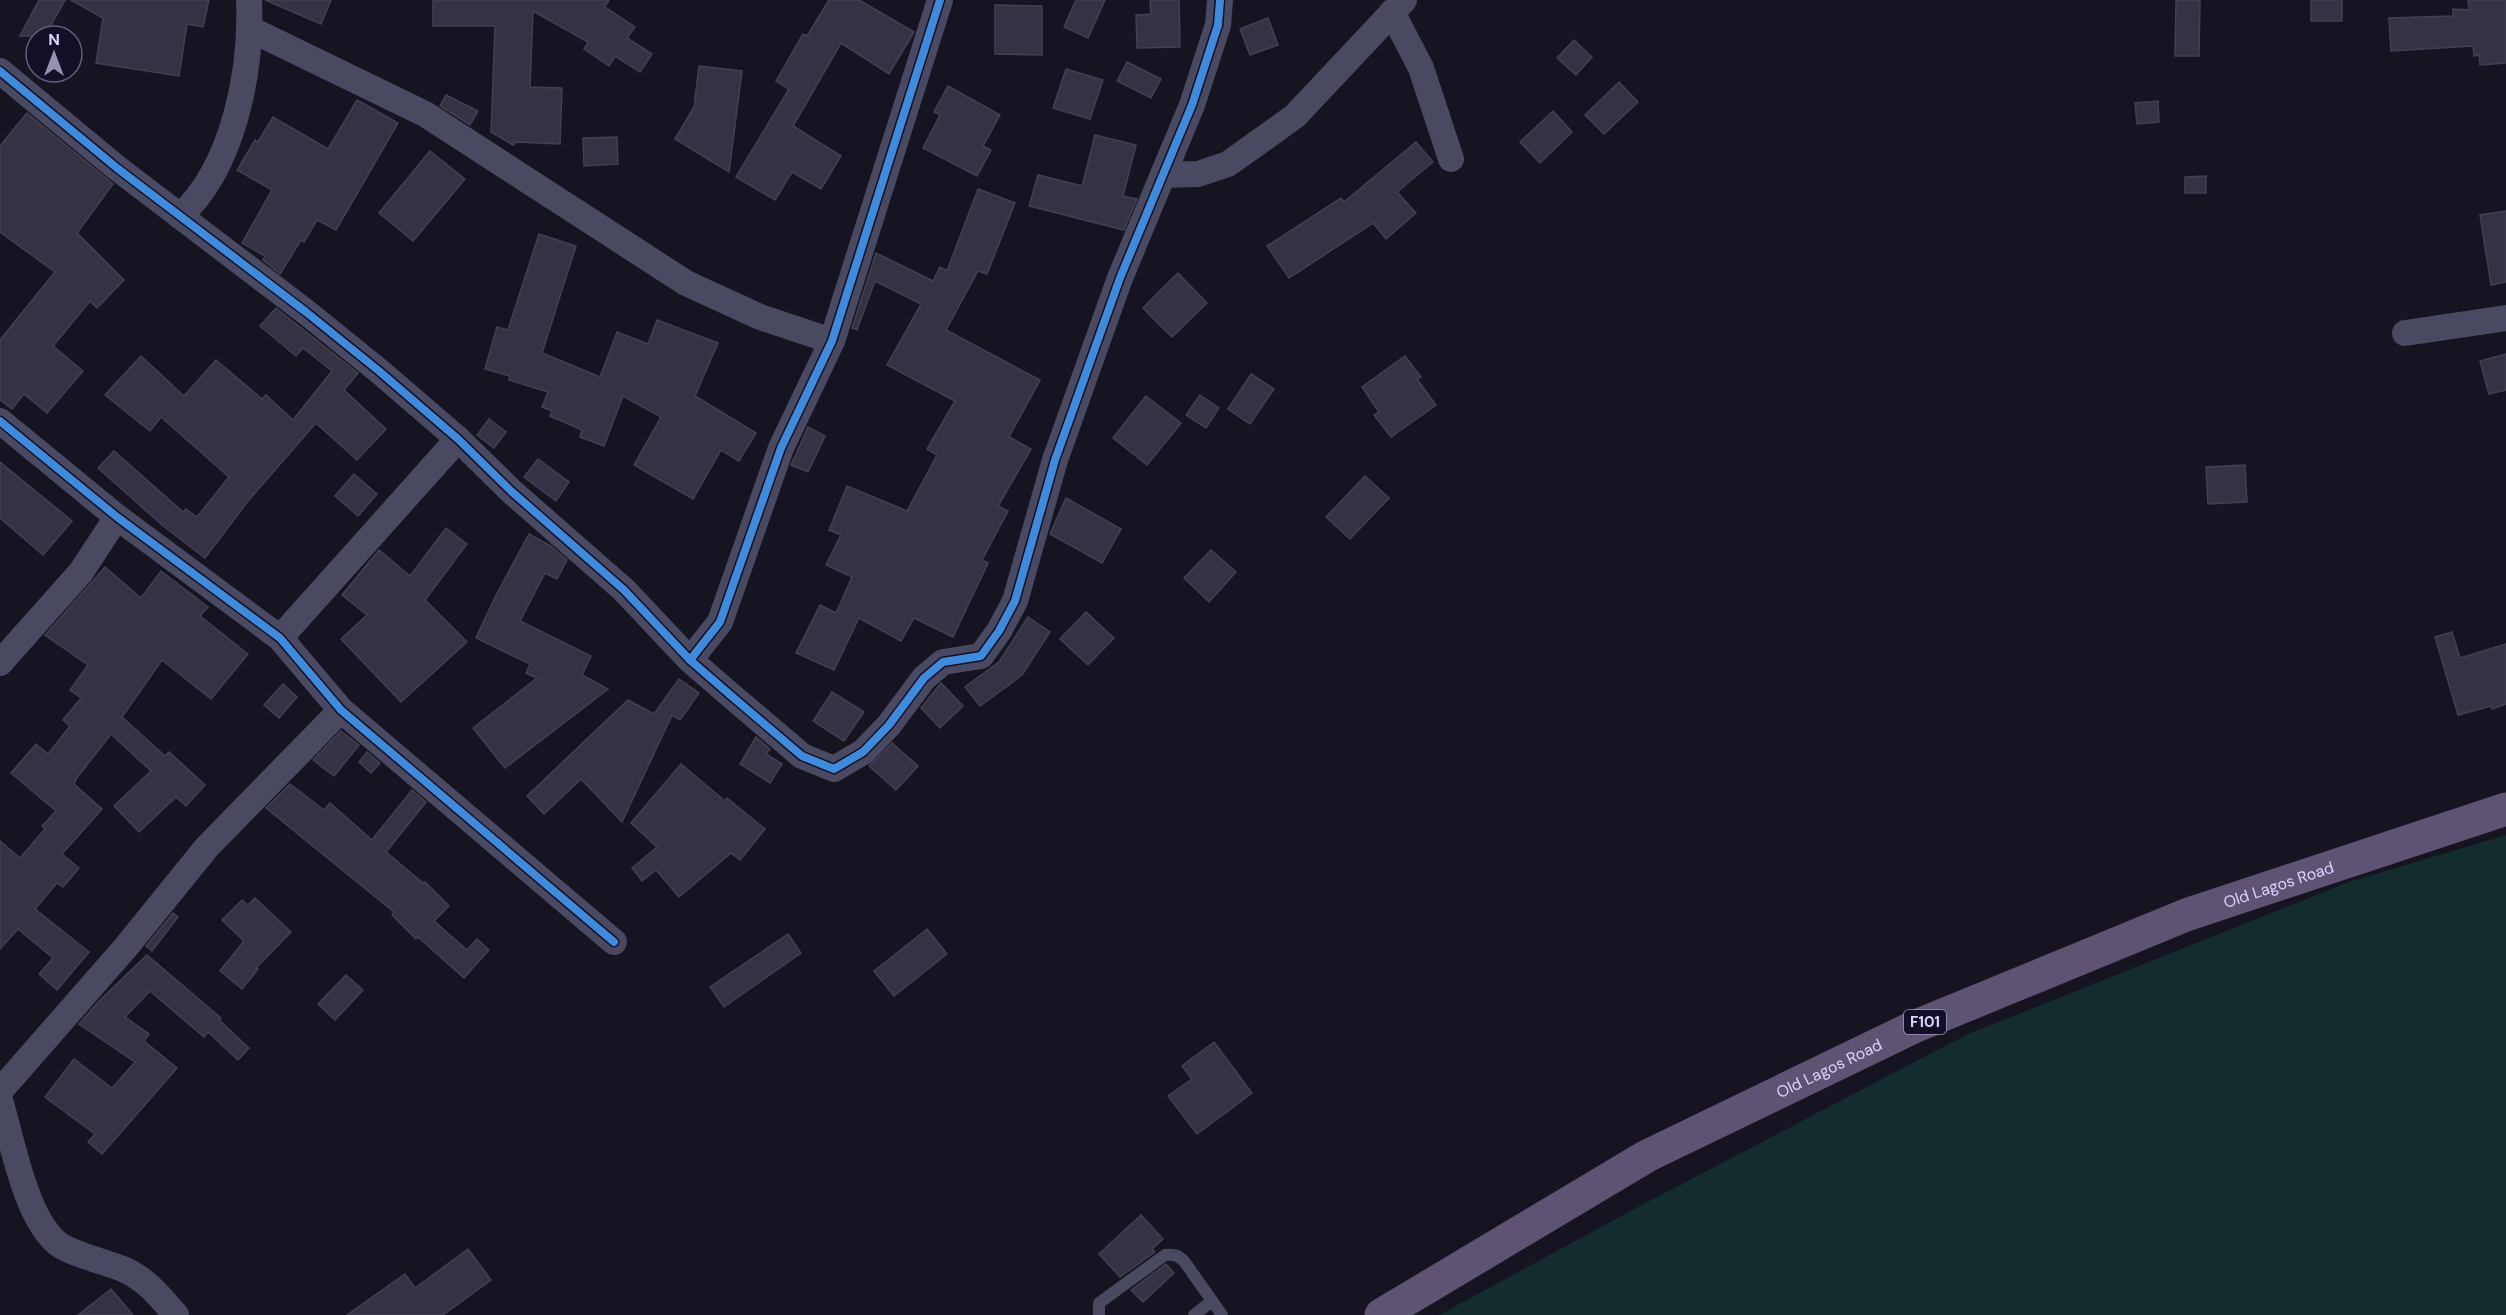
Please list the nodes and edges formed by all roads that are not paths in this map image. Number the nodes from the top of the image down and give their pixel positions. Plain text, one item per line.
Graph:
1 (249, 0) edge
2 (940, 0) edge
3 (1220, 0) edge
4 (1398, 6) edge
5 (250, 29) junction
6 (0, 71) edge
7 (1451, 159) dead end
8 (1163, 175) junction
9 (180, 216) junction
10 (2506, 318) edge
11 (2405, 333) dead end
12 (832, 341) junction
13 (0, 421) edge
14 (458, 439) junction
15 (117, 518) junction
16 (280, 638) junction
17 (690, 660) junction
18 (0, 663) edge
19 (341, 710) junction
20 (2506, 809) edge
21 (614, 942) dead end
22 (0, 1091) edge
23 (0, 1100) edge
24 (1212, 1301) junction
25 (176, 1315) edge
26 (1100, 1315) edge
27 (1194, 1315) edge
28 (1222, 1315) edge
29 (1381, 1315) edge

1 - 5 street
2 - 12 street
3 - 8 street
4 - 7 street
4 - 8 street
5 - 9 street
5 - 12 street
6 - 9 street
8 - 17 street
9 - 14 street
10 - 11 street
12 - 17 street
13 - 15 street
14 - 16 street
14 - 17 street
15 - 16 street
15 - 18 street
16 - 19 street
19 - 21 street
19 - 22 street
20 - 29 main road, Old Lagos Road / F101
23 - 25 street
24 - 26 lane
24 - 27 lane
24 - 28 lane

